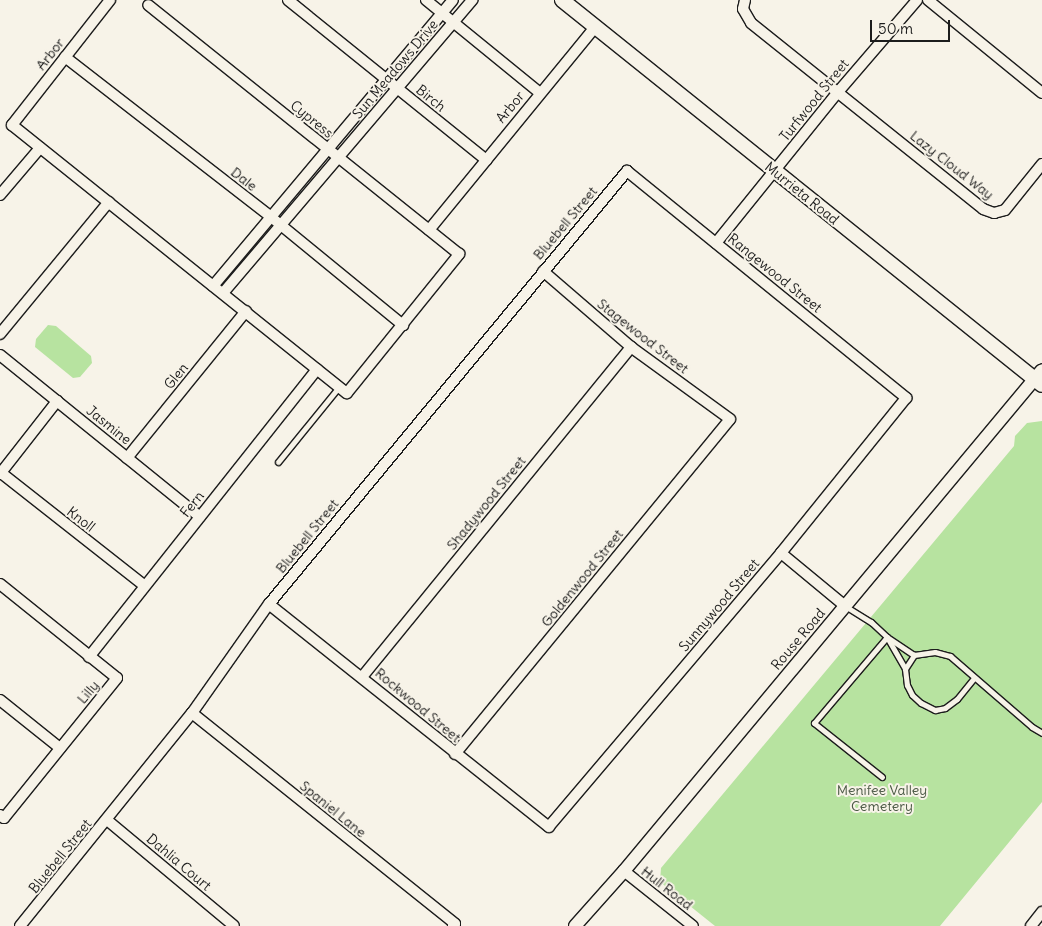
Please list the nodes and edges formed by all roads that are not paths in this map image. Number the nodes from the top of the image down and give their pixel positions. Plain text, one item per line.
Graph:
1 (110, 0) edge
2 (288, 0) edge
3 (426, 0) edge
4 (453, 0) edge
5 (472, 0) edge
6 (562, 0) edge
7 (745, 0) edge
8 (917, 0) edge
9 (928, 0) edge
10 (147, 2) edge
11 (442, 13) junction
12 (453, 22) junction
13 (595, 27) junction
14 (65, 57) junction
15 (386, 80) junction
16 (397, 88) junction
17 (838, 92) junction
18 (540, 93) junction
19 (1042, 93) edge
20 (40, 148) junction
21 (328, 149) junction
22 (338, 157) junction
23 (486, 160) junction
24 (1042, 164) edge
25 (775, 170) junction
26 (627, 171) joint
27 (0, 195) edge
28 (109, 202) junction
29 (271, 217) junction
30 (281, 225) junction
31 (429, 230) junction
32 (716, 243) junction
33 (543, 272) junction
34 (213, 286) junction
35 (223, 293) junction
36 (246, 311) junction
37 (403, 325) junction
38 (0, 334) edge
39 (631, 347) junction
40 (0, 355) edge
41 (317, 369) junction
42 (1040, 378) edge
43 (340, 387) junction
44 (906, 398) joint
45 (57, 401) junction
46 (730, 419) joint
47 (127, 458) junction
48 (278, 462) dead end
49 (0, 473) edge
50 (200, 517) junction
51 (781, 553) junction
52 (0, 584) edge
53 (145, 586) junction
54 (269, 604) junction
55 (845, 606) junction
56 (887, 637) junction
57 (914, 655) junction
58 (89, 657) junction
59 (905, 669) junction
60 (362, 676) junction
61 (974, 678) junction
62 (0, 700) edge
63 (192, 713) junction
64 (1042, 733) edge
65 (60, 748) junction
66 (455, 754) junction
67 (882, 777) dead end
68 (2, 817) edge
69 (107, 820) junction
70 (549, 827) joint
71 (624, 871) junction
72 (1042, 912) edge
73 (20, 926) edge
74 (234, 926) edge
75 (453, 926) edge
76 (575, 926) edge
77 (692, 926) edge
78 (1031, 926) edge

1 - 14 street, Arbor
2 - 15 street, Birch
3 - 11 street, Arbor
4 - 11 street, Sun Meadows Drive
5 - 12 street, Sun Meadows Drive
6 - 13 main road, Murrieta Road
7 - 17 street
8 - 17 street, Turfwood Street
9 - 19 street
10 - 21 street, Cypress
11 - 12 street, Arbor
11 - 15 street, Sun Meadows Drive
12 - 16 street, Sun Meadows Drive
12 - 18 street, Arbor
13 - 18 street
13 - 25 main road, Murrieta Road
14 - 20 street, Arbor
14 - 29 street, Dale
15 - 16 street, Birch
15 - 21 street, Sun Meadows Drive
16 - 22 street, Sun Meadows Drive
16 - 23 street, Birch
17 - 24 street, Lazy Cloud Way
17 - 25 street, Turfwood Street
18 - 23 street, Arbor
20 - 27 street
20 - 28 street
21 - 22 street, Cypress
21 - 29 street, Sun Meadows Drive
22 - 30 street, Sun Meadows Drive
22 - 31 street, Cypress
23 - 31 street, Arbor
25 - 32 street, Turfwood Street
25 - 42 main road, Murrieta Road
26 - 32 street, Rangewood Street
26 - 33 street, Bluebell Street
28 - 34 street
28 - 38 street
29 - 30 street, Dale
29 - 34 street, Sun Meadows Drive
30 - 35 street, Sun Meadows Drive
30 - 37 street, Dale
31 - 37 street, Cypress
32 - 44 street, Rangewood Street
33 - 39 street, Stagewood Street
33 - 54 street, Bluebell Street
34 - 35 street
35 - 36 street
36 - 41 street
36 - 47 street, Glen
37 - 43 street
39 - 46 street, Stagewood Street
39 - 60 street, Shadywood Street
40 - 45 street, Jasmine
41 - 43 street
41 - 50 street, Fern
42 - 55 street, Rouse Road
43 - 48 lane
44 - 51 street, Sunnywood Street
45 - 47 street, Jasmine
45 - 49 street
46 - 66 street, Goldenwood Street
47 - 50 street, Jasmine
49 - 53 street, Knoll
50 - 53 street, Fern
51 - 55 street
51 - 70 street, Sunnywood Street
52 - 58 street, Lilly
53 - 58 street, Fern
54 - 60 street, Rockwood Street
54 - 63 street, Bluebell Street
55 - 56 lane
55 - 71 street, Rouse Road
56 - 57 lane
56 - 59 lane
56 - 67 lane
57 - 59 lane
57 - 61 lane
58 - 65 street, Lilly
59 - 61 lane
60 - 66 street, Rockwood Street
61 - 64 lane
62 - 65 street
63 - 69 street, Bluebell Street
63 - 75 street, Spaniel Lane
65 - 68 street, Lilly
66 - 70 street, Rockwood Street
69 - 73 street, Bluebell Street
69 - 74 street, Dahlia Court
71 - 76 street, Rouse Road
71 - 77 street, Hull Road
72 - 78 street

